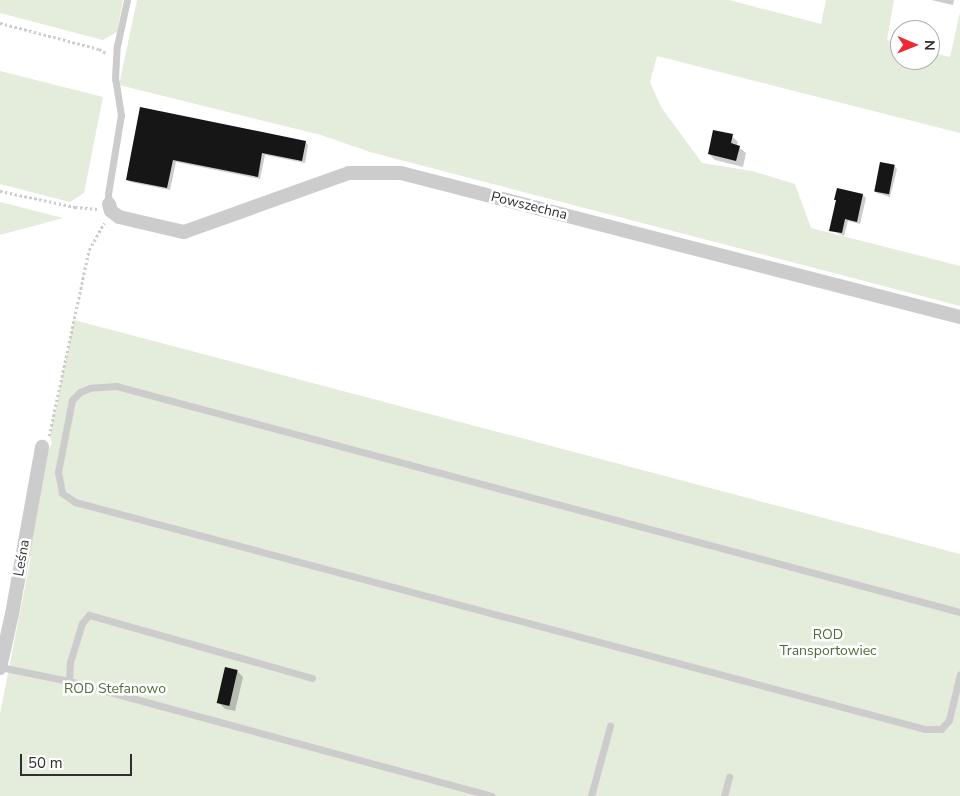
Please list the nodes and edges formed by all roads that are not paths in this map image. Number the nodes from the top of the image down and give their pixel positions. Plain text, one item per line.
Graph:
1 (127, 0) edge
2 (110, 207) joint
3 (960, 317) edge
4 (42, 447) road end
5 (960, 612) edge
6 (0, 667) edge
7 (960, 674) edge
8 (312, 678) dead end
9 (69, 681) junction
10 (610, 726) dead end
11 (729, 777) dead end
12 (492, 796) edge
13 (591, 796) edge
14 (724, 796) edge

1 - 2 lane
2 - 3 street, Powszechna
4 - 6 street, Leśna
5 - 7 lane
6 - 9 lane
8 - 9 lane
9 - 12 lane
10 - 13 lane
11 - 14 lane

